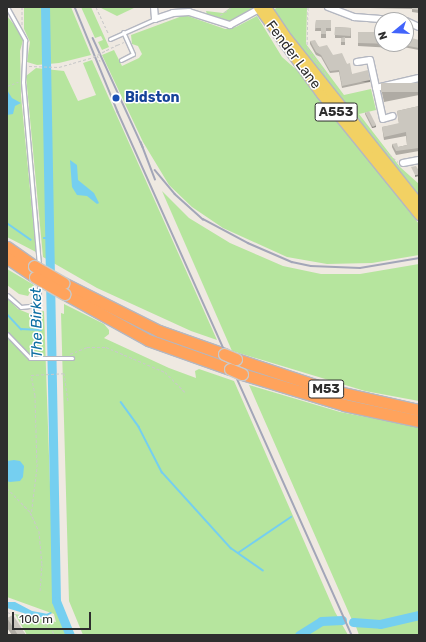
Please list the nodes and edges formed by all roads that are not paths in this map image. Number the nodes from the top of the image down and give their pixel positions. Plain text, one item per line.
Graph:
1 (7, 7) edge
2 (154, 7) edge
3 (328, 7) edge
4 (261, 8) edge
5 (374, 18) edge
6 (156, 19) junction
7 (123, 32) junction
8 (110, 39) dead end
9 (121, 60) dead end
10 (357, 62) dead end
11 (419, 78) edge
12 (376, 88) junction
13 (393, 116) dead end
14 (419, 160) edge
15 (403, 163) road end
16 (419, 204) edge
17 (419, 214) edge
18 (7, 247) edge
19 (7, 250) edge
20 (7, 260) edge
21 (34, 266) junction
22 (7, 295) edge
23 (7, 334) edge
24 (72, 358) dead end
25 (419, 410) edge
26 (419, 421) edge

1 - 22 lane
2 - 6 street
3 - 5 street
4 - 6 street
4 - 16 main road, Fender Lane / A553
4 - 17 main road, Fender Lane / A553
6 - 7 lane
7 - 8 lane
7 - 9 lane
10 - 12 street
11 - 12 street
12 - 13 street
14 - 15 street
18 - 21 highway
19 - 21 highway, M53
20 - 26 highway, M53, bridge
21 - 25 highway, M53, bridge
23 - 24 lane

